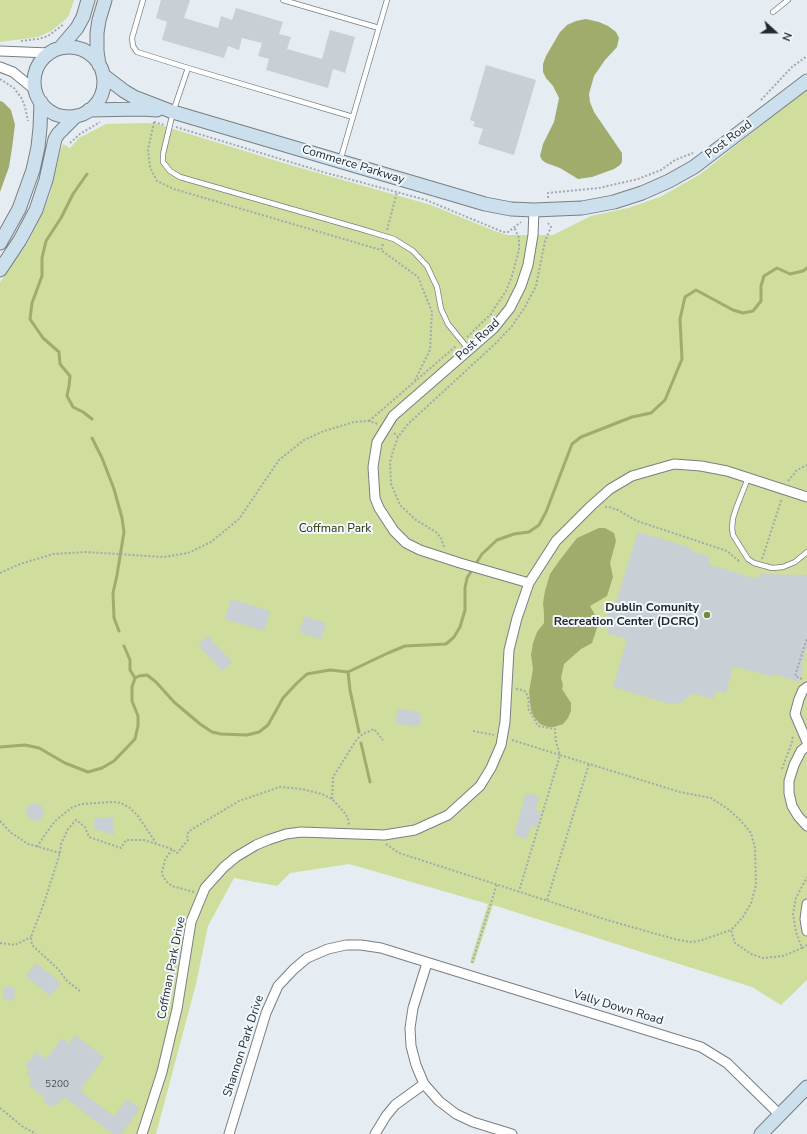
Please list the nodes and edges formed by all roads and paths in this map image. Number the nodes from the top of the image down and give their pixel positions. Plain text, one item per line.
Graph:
1 (88, 0) edge
2 (105, 0) edge
3 (143, 0) edge
4 (282, 0) edge
5 (387, 0) edge
6 (788, 0) edge
7 (773, 12) dead end
8 (68, 20) dead end
9 (379, 28) junction
10 (17, 42) dead end
11 (55, 51) junction
12 (0, 52) edge
13 (807, 56) edge
14 (0, 67) edge
15 (188, 68) junction
16 (101, 70) junction
17 (0, 79) edge
18 (807, 81) edge
19 (35, 90) junction
20 (40, 102) junction
21 (759, 102) dead end
22 (89, 110) junction
23 (173, 112) junction
24 (76, 116) junction
25 (353, 118) junction
26 (102, 121) dead end
27 (149, 121) dead end
28 (28, 124) dead end
29 (170, 126) junction
30 (70, 143) dead end
31 (693, 152) dead end
32 (340, 160) junction
33 (398, 192) junction
34 (548, 199) dead end
35 (534, 210) junction
36 (519, 222) dead end
37 (548, 223) dead end
38 (385, 236) junction
39 (0, 243) edge
40 (0, 270) edge
41 (469, 350) junction
42 (415, 381) dead end
43 (369, 421) dead end
44 (807, 465) edge
45 (748, 478) junction
46 (784, 490) junction
47 (807, 497) edge
48 (600, 512) dead end
49 (444, 549) dead end
50 (807, 552) edge
51 (743, 563) dead end
52 (760, 565) junction
53 (0, 573) edge
54 (529, 583) junction
55 (807, 638) edge
56 (516, 682) dead end
57 (803, 685) edge
58 (473, 731) dead end
59 (794, 733) dead end
60 (502, 737) junction
61 (383, 740) dead end
62 (807, 742) edge
63 (807, 746) edge
64 (560, 755) junction
65 (589, 764) junction
66 (780, 775) dead end
67 (332, 799) junction
68 (0, 821) edge
69 (807, 826) edge
70 (348, 834) junction
71 (156, 843) junction
72 (390, 843) dead end
73 (37, 847) junction
74 (172, 849) junction
75 (60, 853) junction
76 (807, 877) edge
77 (497, 884) junction
78 (519, 891) junction
79 (202, 896) junction
80 (547, 900) junction
81 (807, 904) edge
82 (731, 930) junction
83 (807, 931) edge
84 (31, 938) junction
85 (0, 942) edge
86 (807, 945) edge
87 (802, 948) junction
88 (427, 962) junction
89 (472, 963) dead end
90 (80, 991) dead end
91 (424, 1084) junction
92 (807, 1087) edge
93 (0, 1108) edge
94 (780, 1115) junction
95 (36, 1134) edge
96 (142, 1134) edge
97 (229, 1134) edge
98 (375, 1134) edge
99 (512, 1134) edge
100 (761, 1134) edge

1 - 11 street
2 - 16 street
3 - 15 lane
4 - 9 lane
5 - 9 lane
6 - 7 lane
8 - 10 path
9 - 25 lane
11 - 12 street
11 - 16 street
11 - 19 street
13 - 21 path
14 - 19 street
15 - 23 lane
15 - 25 lane
16 - 22 street
16 - 23 street, Commerce Parkway
17 - 28 path
18 - 35 street, Post Road
19 - 20 street
20 - 24 street
20 - 39 street
22 - 23 street, Commerce Parkway
22 - 24 street
23 - 29 lane
23 - 32 street, Commerce Parkway
24 - 40 street
25 - 32 lane
26 - 30 path
27 - 29 path
29 - 33 path
29 - 38 lane
31 - 34 path
32 - 35 street, Commerce Parkway
33 - 36 path
33 - 38 path
35 - 41 street, Post Road
37 - 49 path
38 - 41 lane
38 - 42 path
41 - 54 street, Post Road
43 - 53 path
44 - 46 path
45 - 46 street, Coffman Park Drive
45 - 52 lane
45 - 54 street, Coffman Park Drive
46 - 47 street, Coffman Park Drive
46 - 52 path
48 - 51 path
50 - 52 lane
54 - 60 street, Coffman Park Drive
55 - 57 path
56 - 64 path
57 - 62 street
58 - 60 path
59 - 66 path
60 - 64 path
60 - 70 street, Coffman Park Drive
61 - 67 path
63 - 69 street
64 - 65 path
64 - 78 path
65 - 80 path
65 - 82 path
67 - 70 path
67 - 74 path
68 - 73 path
70 - 79 street, Coffman Park Drive
71 - 73 path
71 - 74 path
71 - 75 path
72 - 77 path
73 - 75 path
74 - 79 path
75 - 84 path
76 - 87 path
77 - 78 path
77 - 89 path
78 - 80 path
79 - 96 street, Coffman Park Drive
80 - 82 path
81 - 83 street
82 - 87 path
84 - 85 path
84 - 90 path
86 - 87 path
88 - 91 street
88 - 94 street, Vally Down Road
88 - 97 street, Shannon Park Drive
91 - 98 street
91 - 99 street
92 - 94 street
93 - 95 path
94 - 100 street

